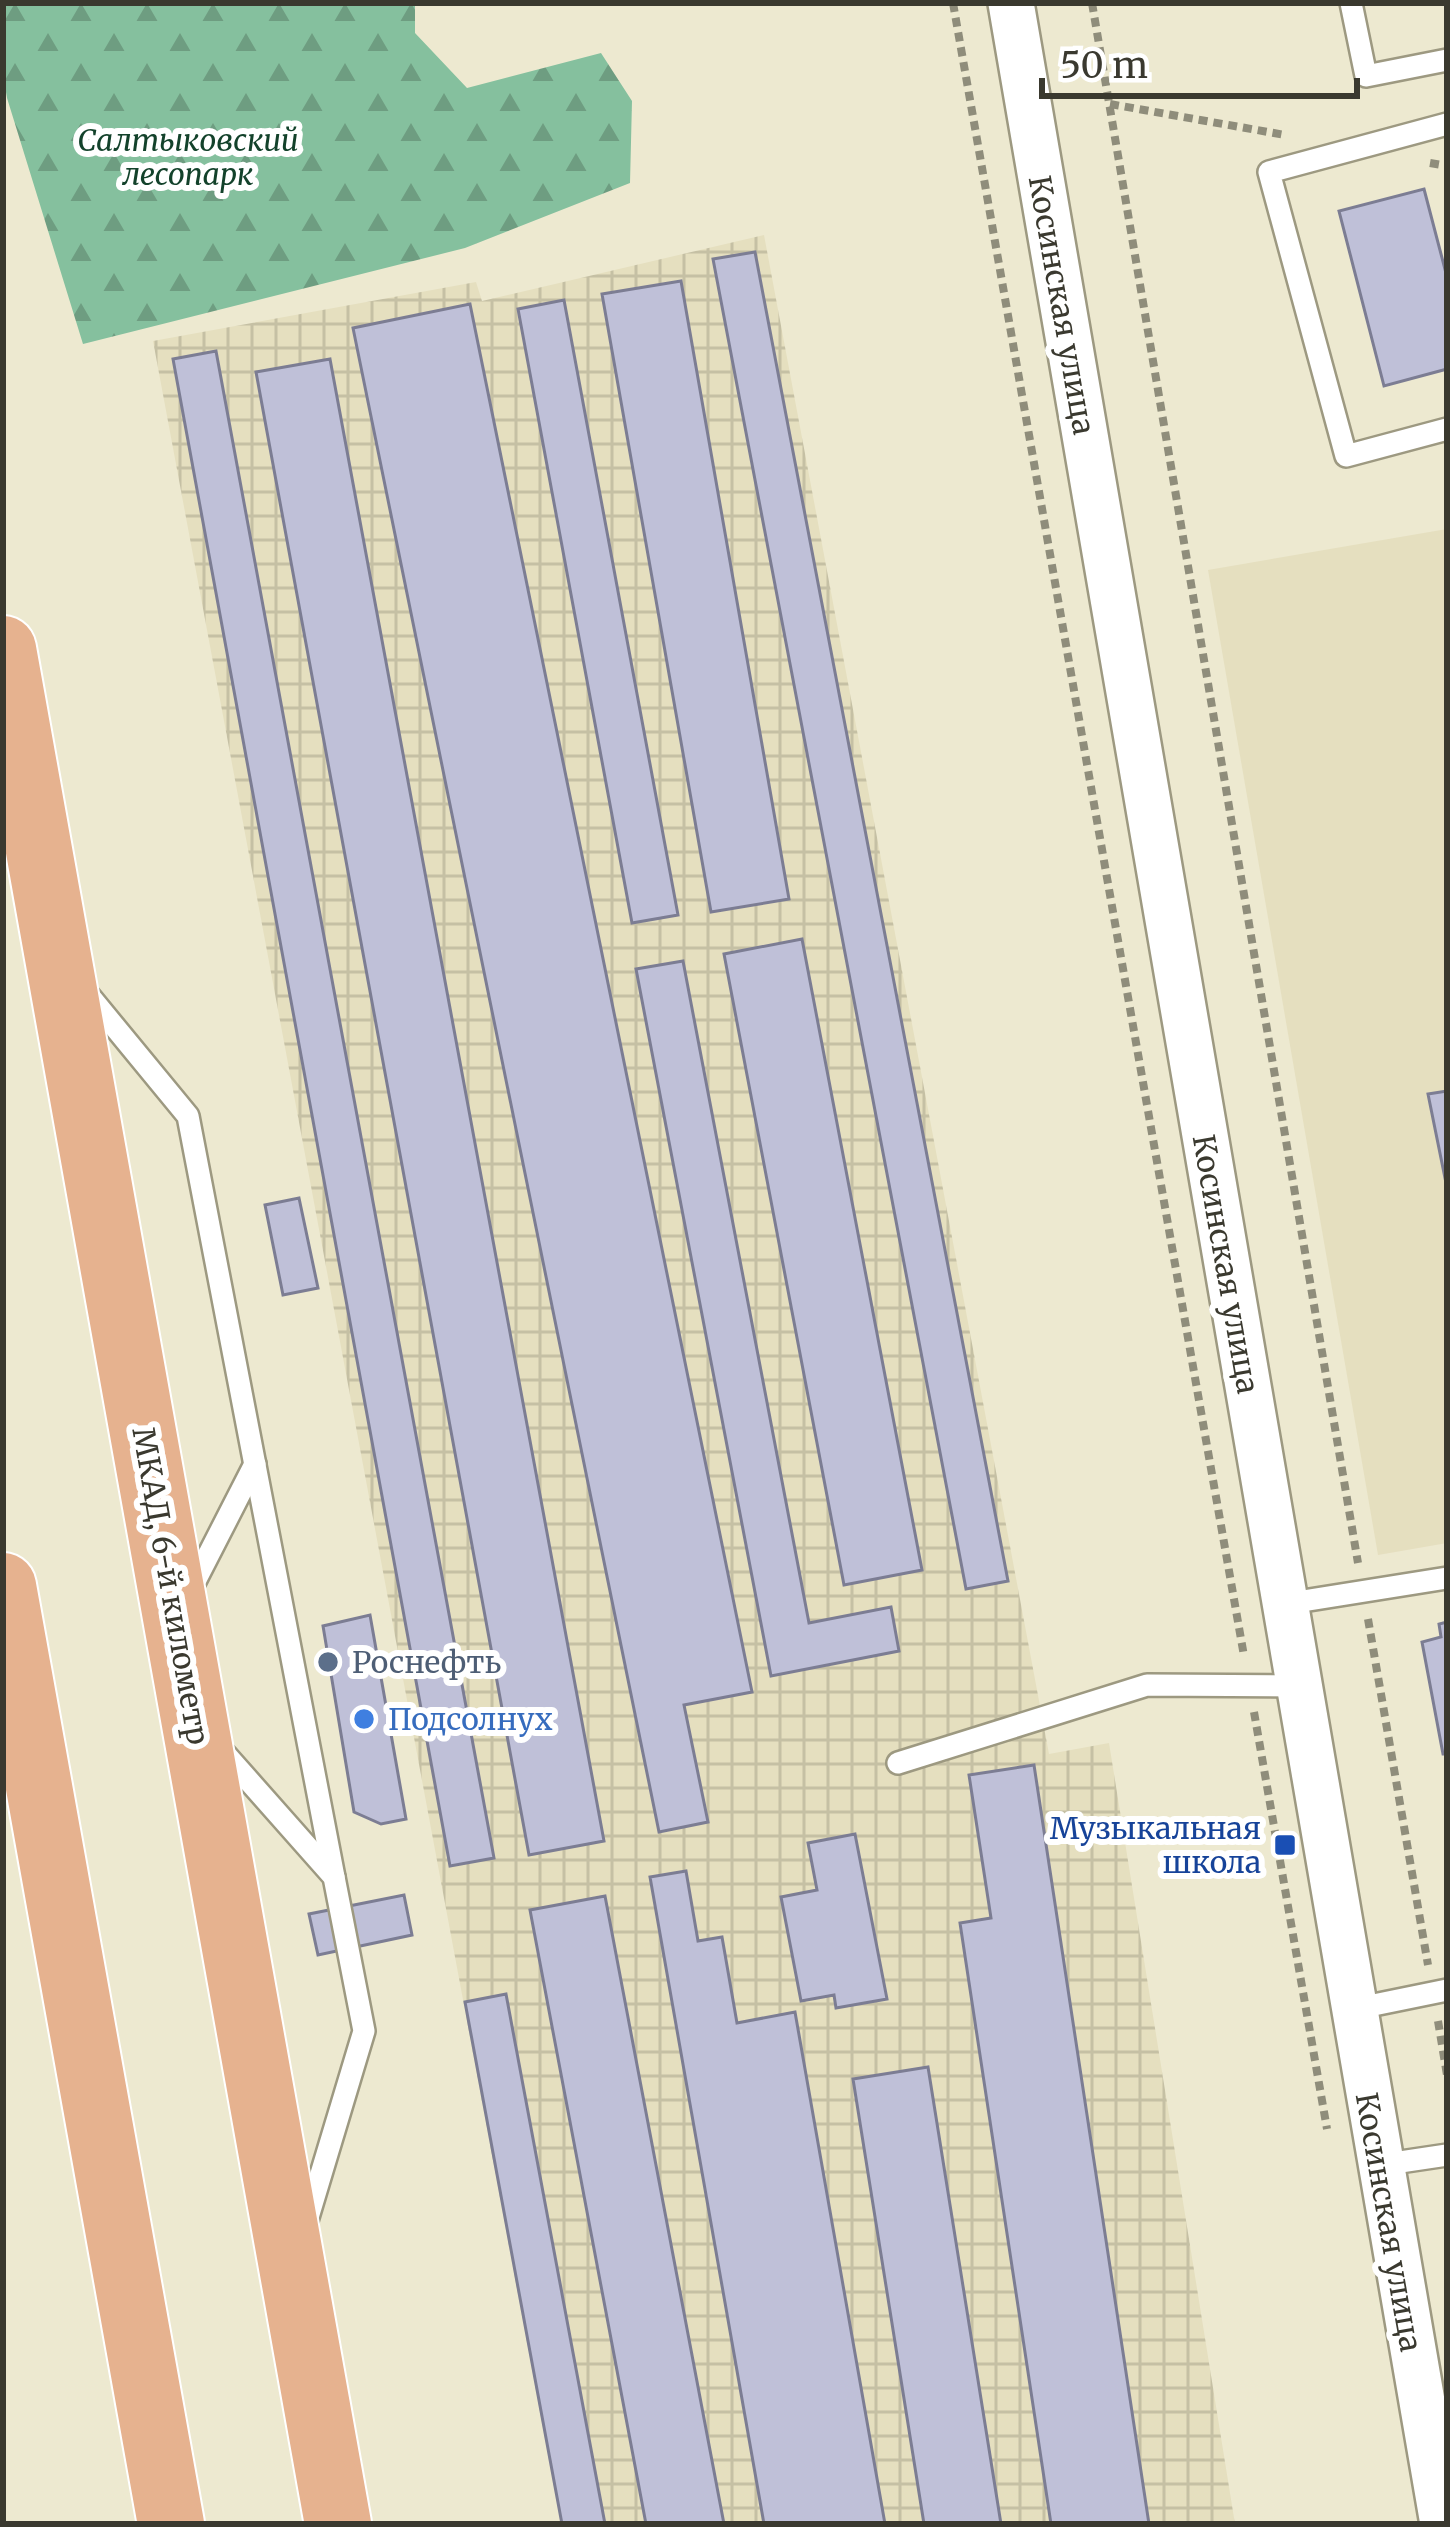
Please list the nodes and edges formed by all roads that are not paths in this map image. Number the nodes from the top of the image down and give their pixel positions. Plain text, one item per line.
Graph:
1 (1011, 3) edge
2 (1352, 3) edge
3 (1447, 60) edge
4 (1447, 124) edge
5 (1447, 429) edge
6 (3, 649) edge
7 (58, 958) junction
8 (255, 1464) junction
9 (1447, 1578) edge
10 (3, 1586) edge
11 (1284, 1604) junction
12 (176, 1618) junction
13 (1298, 1686) junction
14 (194, 1719) junction
15 (898, 1763) dead end
16 (334, 1877) junction
17 (1440, 1991) edge
18 (1352, 2009) junction
19 (1447, 2155) edge
20 (1379, 2165) junction
21 (292, 2270) junction
22 (171, 2524) edge
23 (338, 2524) edge
24 (1443, 2524) edge

1 - 11 street, Косинская улица
2 - 3 lane
4 - 5 lane
6 - 7 highway, МКАД, 6-й километр
7 - 8 lane
7 - 12 highway, МКАД, 6-й километр
8 - 12 lane
8 - 16 lane
9 - 11 lane
10 - 22 highway
11 - 13 street, Косинская улица
12 - 14 highway, МКАД, 6-й километр
13 - 15 lane
13 - 18 street, Косинская улица
14 - 16 lane
14 - 21 highway, МКАД, 6-й километр
16 - 21 lane
17 - 18 lane
18 - 20 street, Косинская улица
19 - 20 lane
20 - 24 street, Косинская улица
21 - 23 highway, МКАД, 6-й километр

